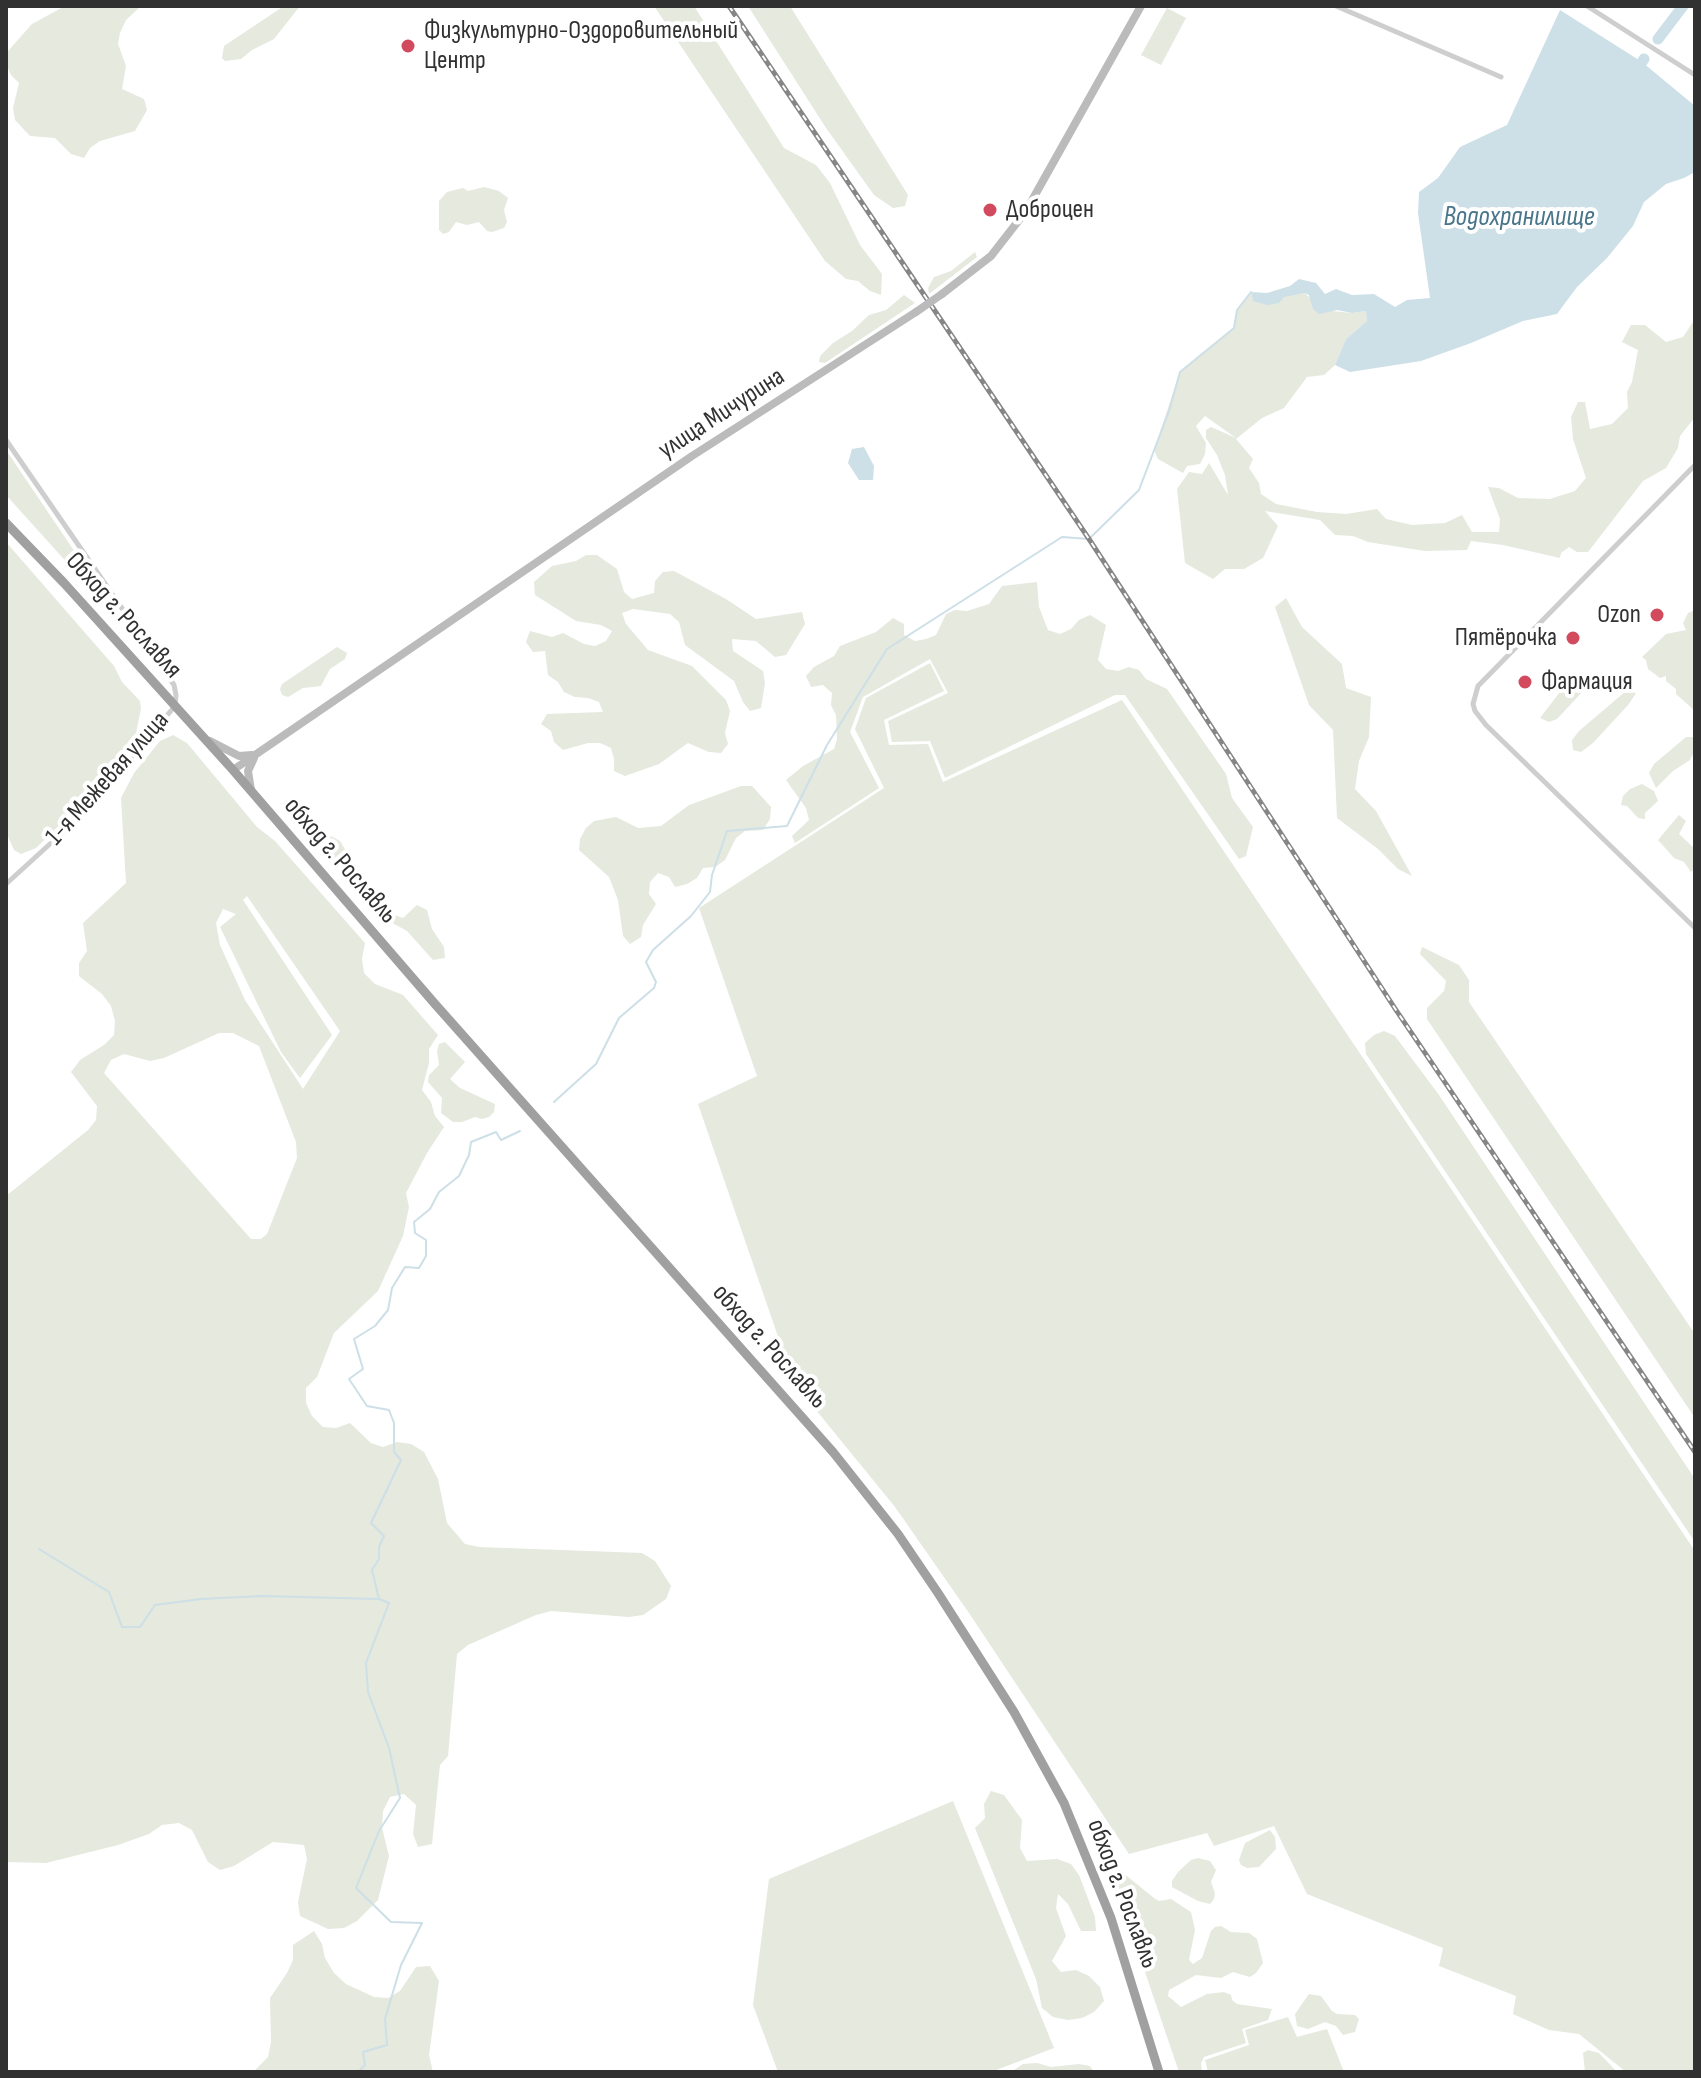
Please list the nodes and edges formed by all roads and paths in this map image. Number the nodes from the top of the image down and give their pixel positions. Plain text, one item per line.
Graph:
1 (1141, 6) edge
2 (1336, 6) edge
3 (1587, 6) edge
4 (1695, 75) edge
5 (1501, 77) dead end
6 (6, 440) edge
7 (1695, 465) edge
8 (6, 523) edge
9 (175, 706) junction
10 (206, 739) junction
11 (257, 754) junction
12 (233, 770) junction
13 (251, 791) junction
14 (6, 884) edge
15 (1695, 928) edge
16 (1159, 2072) edge

1 - 11 main road, улица Мичурина, bridge
2 - 5 street
3 - 4 street
6 - 9 street
7 - 15 street
8 - 9 highway, Обход г. Рославля
9 - 10 highway, Обход г. Рославля
9 - 14 street, 1-я Межевая улица
10 - 11 main road
10 - 12 highway, обход г. Рославль
11 - 12 main road, улица Мичурина
11 - 13 main road
12 - 13 highway, обход г. Рославль
13 - 16 highway, обход г. Рославль

